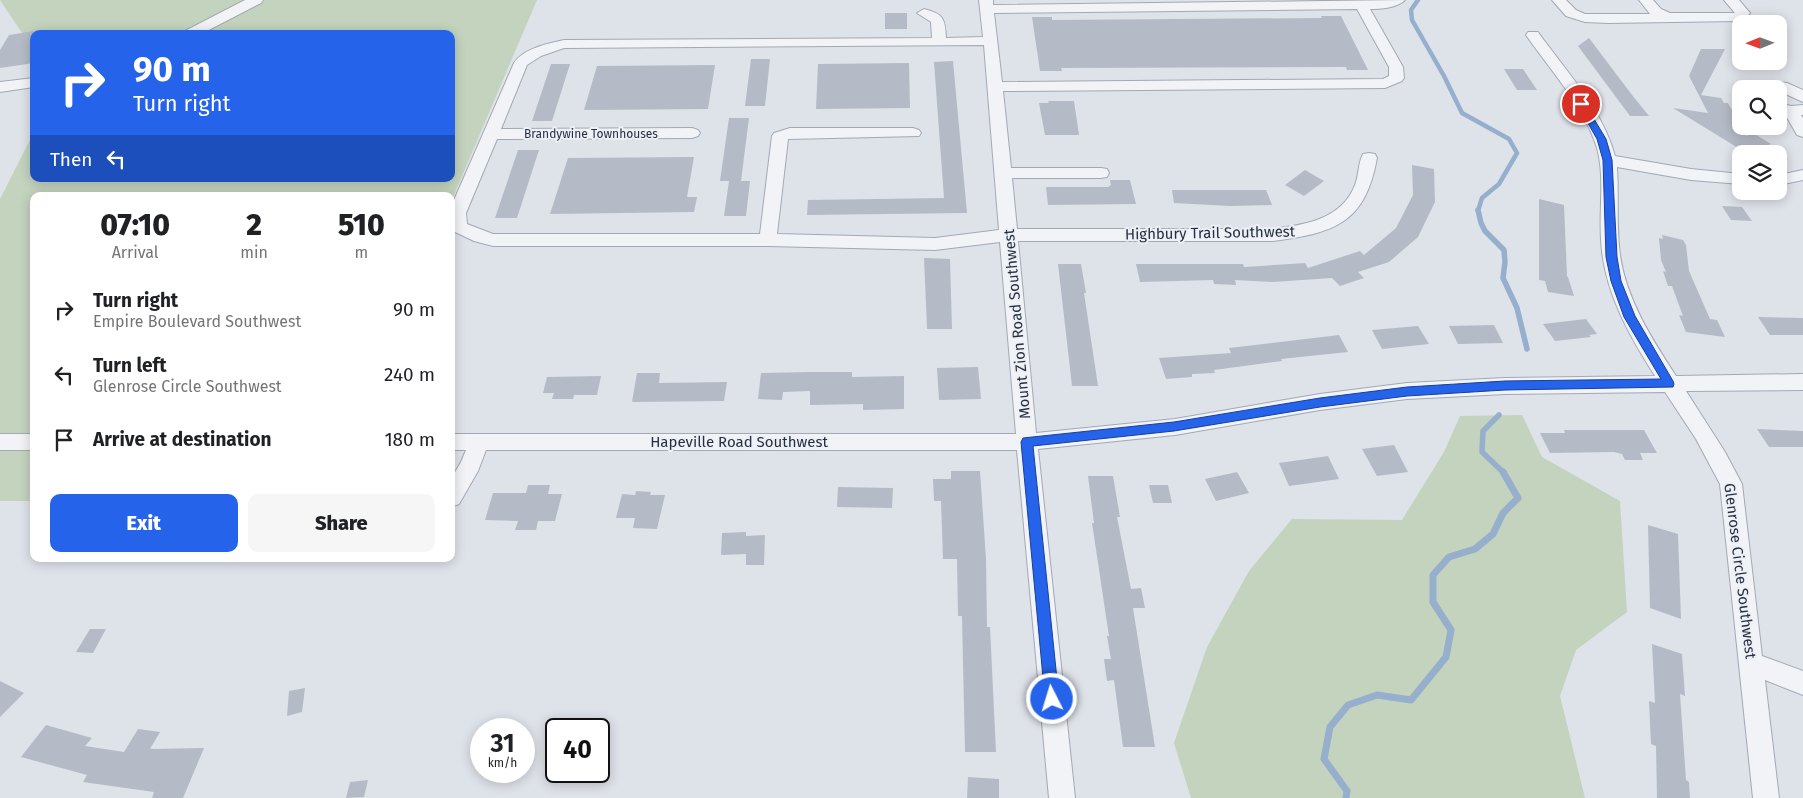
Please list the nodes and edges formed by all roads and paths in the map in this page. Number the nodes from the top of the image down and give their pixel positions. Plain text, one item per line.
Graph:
1 (256, 0) edge
2 (1398, 0) edge
3 (1559, 0) edge
4 (1646, 0) edge
5 (1731, 0) edge
6 (987, 5) edge
7 (1361, 6) junction
8 (924, 13) dead end
9 (1668, 17) junction
10 (198, 30) edge
11 (1533, 35) dead end
12 (989, 41) junction
13 (939, 42) junction
14 (30, 83) edge
15 (0, 87) edge
16 (996, 87) junction
17 (1787, 89) edge
18 (1803, 97) edge
19 (1791, 110) edge
20 (1803, 132) edge
21 (692, 133) dead end
22 (913, 133) dead end
23 (491, 134) junction
24 (1369, 158) dead end
25 (1608, 160) junction
26 (1101, 173) dead end
27 (1004, 174) junction
28 (1803, 175) edge
29 (1732, 178) edge
30 (1787, 178) edge
31 (1009, 235) junction
32 (768, 240) junction
33 (1803, 382) edge
34 (1669, 384) junction
35 (0, 442) edge
36 (30, 442) edge
37 (455, 442) edge
38 (479, 442) junction
39 (1027, 442) junction
40 (455, 492) edge
41 (1752, 664) junction
42 (1803, 683) edge
43 (1062, 798) edge
44 (1766, 798) edge

1 - 10 street
2 - 7 street
3 - 9 street
4 - 9 street
5 - 9 street
6 - 7 street
6 - 12 street, Mount Zion Road Southwest
7 - 16 street
8 - 13 street
11 - 25 street, Glenrose Circle Southwest
12 - 13 street
12 - 16 street, Mount Zion Road Southwest
13 - 23 street
14 - 15 street
16 - 27 street, Mount Zion Road Southwest
17 - 18 street
19 - 20 street
21 - 23 street, Brandywine Townhouses
22 - 32 street
23 - 32 street, Highbury Trail Southwest
24 - 31 street, Highbury Trail Southwest
25 - 29 street
25 - 34 street, Glenrose Circle Southwest
26 - 27 street
27 - 31 street, Mount Zion Road Southwest
28 - 30 street
31 - 32 street, Highbury Trail Southwest
31 - 39 street, Mount Zion Road Southwest
33 - 34 street, Hapeville Road Southwest
34 - 39 street, Hapeville Road Southwest
34 - 41 street, Glenrose Circle Southwest
35 - 36 street
37 - 38 street, Hapeville Road Southwest
38 - 39 street, Hapeville Road Southwest
38 - 40 street
39 - 43 street, Mount Zion Road Southwest
41 - 42 street
41 - 44 street, Glenrose Circle Southwest

